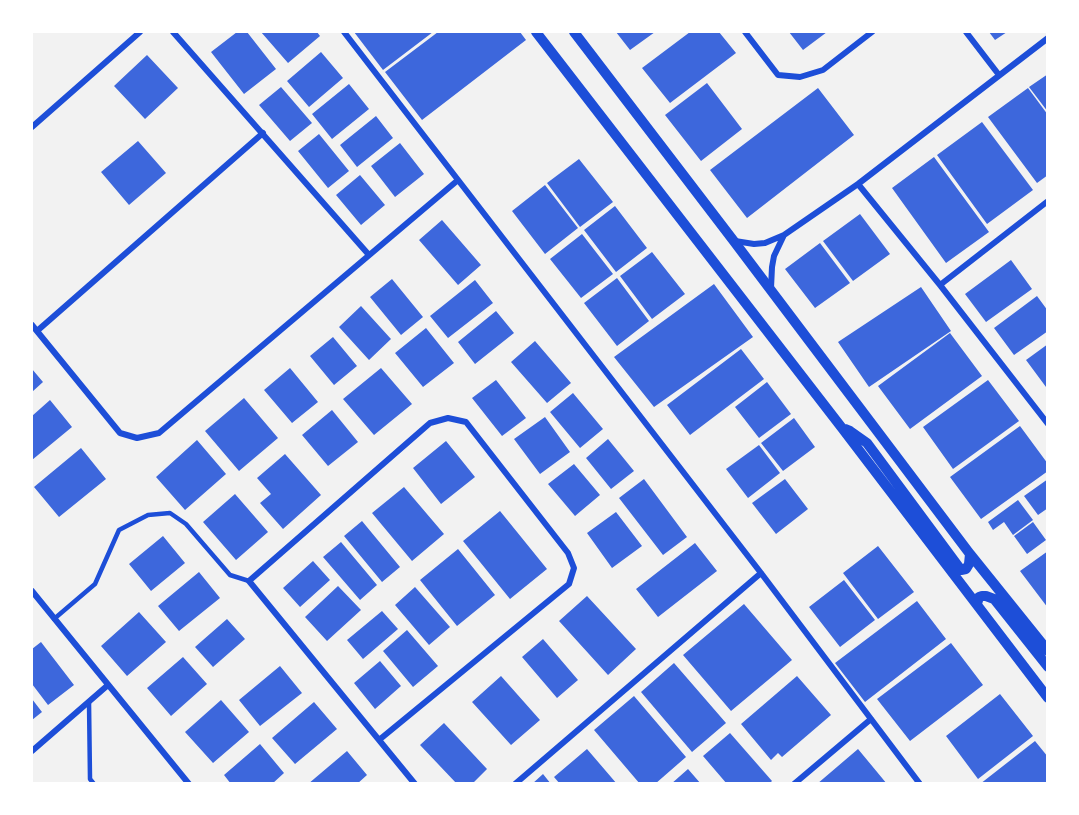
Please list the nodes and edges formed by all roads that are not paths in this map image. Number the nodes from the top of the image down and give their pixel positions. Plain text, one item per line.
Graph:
1 (140, 32) edge
2 (173, 32) edge
3 (344, 32) edge
4 (536, 32) edge
5 (574, 32) edge
6 (745, 32) edge
7 (872, 32) edge
8 (966, 32) edge
9 (1047, 38) edge
10 (999, 75) junction
11 (32, 127) edge
12 (263, 133) junction
13 (458, 180) junction
14 (858, 184) junction
15 (1047, 201) edge
16 (784, 235) junction
17 (733, 240) junction
18 (369, 255) junction
19 (940, 285) junction
20 (771, 291) junction
21 (32, 325) edge
22 (37, 331) junction
23 (1047, 424) edge
24 (842, 428) junction
25 (970, 554) junction
26 (761, 573) junction
27 (249, 581) junction
28 (32, 591) edge
29 (977, 604) junction
30 (54, 619) junction
31 (1047, 651) edge
32 (1047, 667) edge
33 (108, 686) junction
34 (1047, 698) edge
35 (89, 702) junction
36 (871, 719) junction
37 (379, 740) junction
38 (32, 751) edge
39 (92, 781) edge
40 (85, 783) edge
41 (189, 783) edge
42 (415, 783) edge
43 (515, 783) edge
44 (794, 783) edge
45 (920, 783) edge

1 - 11 street
2 - 12 street
3 - 13 street
4 - 24 street
5 - 17 street
6 - 7 street
8 - 10 street
9 - 10 street
10 - 14 street
12 - 18 street
12 - 22 street
13 - 18 street
13 - 26 street
14 - 16 street
14 - 19 street
15 - 19 street
16 - 17 street
16 - 20 street
17 - 20 street
18 - 22 street
19 - 23 street
20 - 25 street
21 - 22 street
24 - 25 street
24 - 29 street
25 - 31 street
26 - 36 street
26 - 43 street
27 - 30 lane
27 - 37 street
27 - 37 street
28 - 30 street
29 - 32 street
29 - 34 street
30 - 33 street
33 - 35 street
33 - 41 street
35 - 38 street
35 - 39 lane
36 - 44 street
36 - 45 street
37 - 42 street
39 - 40 lane

